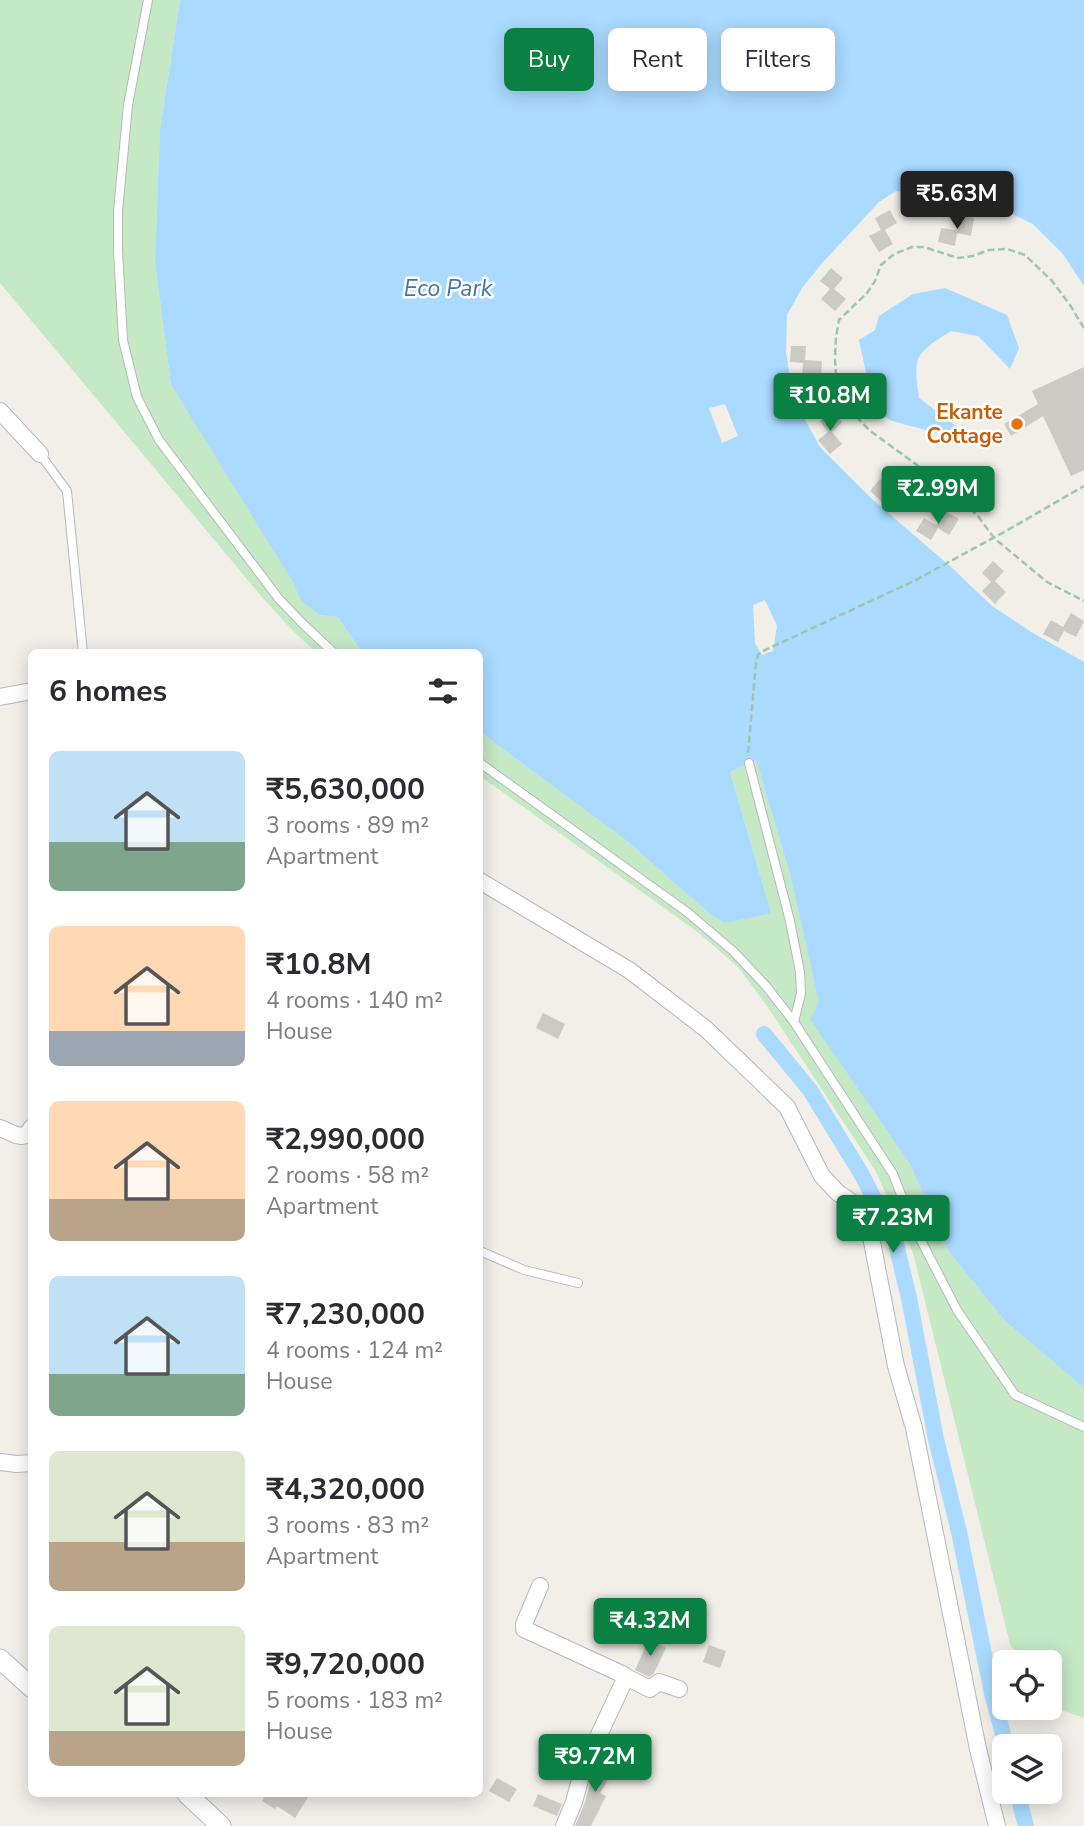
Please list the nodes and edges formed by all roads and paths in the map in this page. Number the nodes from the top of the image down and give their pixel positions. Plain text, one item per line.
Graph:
1 (148, 0) edge
2 (1084, 328) edge
3 (0, 411) edge
4 (40, 454) joint
5 (1084, 485) edge
6 (995, 538) junction
7 (1084, 601) edge
8 (83, 649) edge
9 (330, 649) edge
10 (28, 692) edge
11 (0, 698) edge
12 (749, 763) joint
13 (483, 765) edge
14 (483, 883) edge
15 (794, 1022) junction
16 (0, 1128) edge
17 (28, 1133) edge
18 (483, 1252) edge
19 (578, 1283) dead end
20 (1084, 1427) edge
21 (0, 1462) edge
22 (28, 1463) edge
23 (540, 1586) dead end
24 (0, 1659) edge
25 (626, 1677) junction
26 (28, 1684) edge
27 (678, 1689) dead end
28 (190, 1797) edge
29 (212, 1823) edge
30 (564, 1826) edge
31 (997, 1826) edge

1 - 9 lane
2 - 6 path
3 - 4 street
4 - 8 lane
5 - 6 path
6 - 7 path
6 - 12 path
10 - 11 street
12 - 15 lane
13 - 15 lane
14 - 31 street
15 - 20 lane
16 - 17 street
18 - 19 lane
21 - 22 street
23 - 25 street
24 - 26 street
25 - 27 street
25 - 30 street
28 - 29 street

